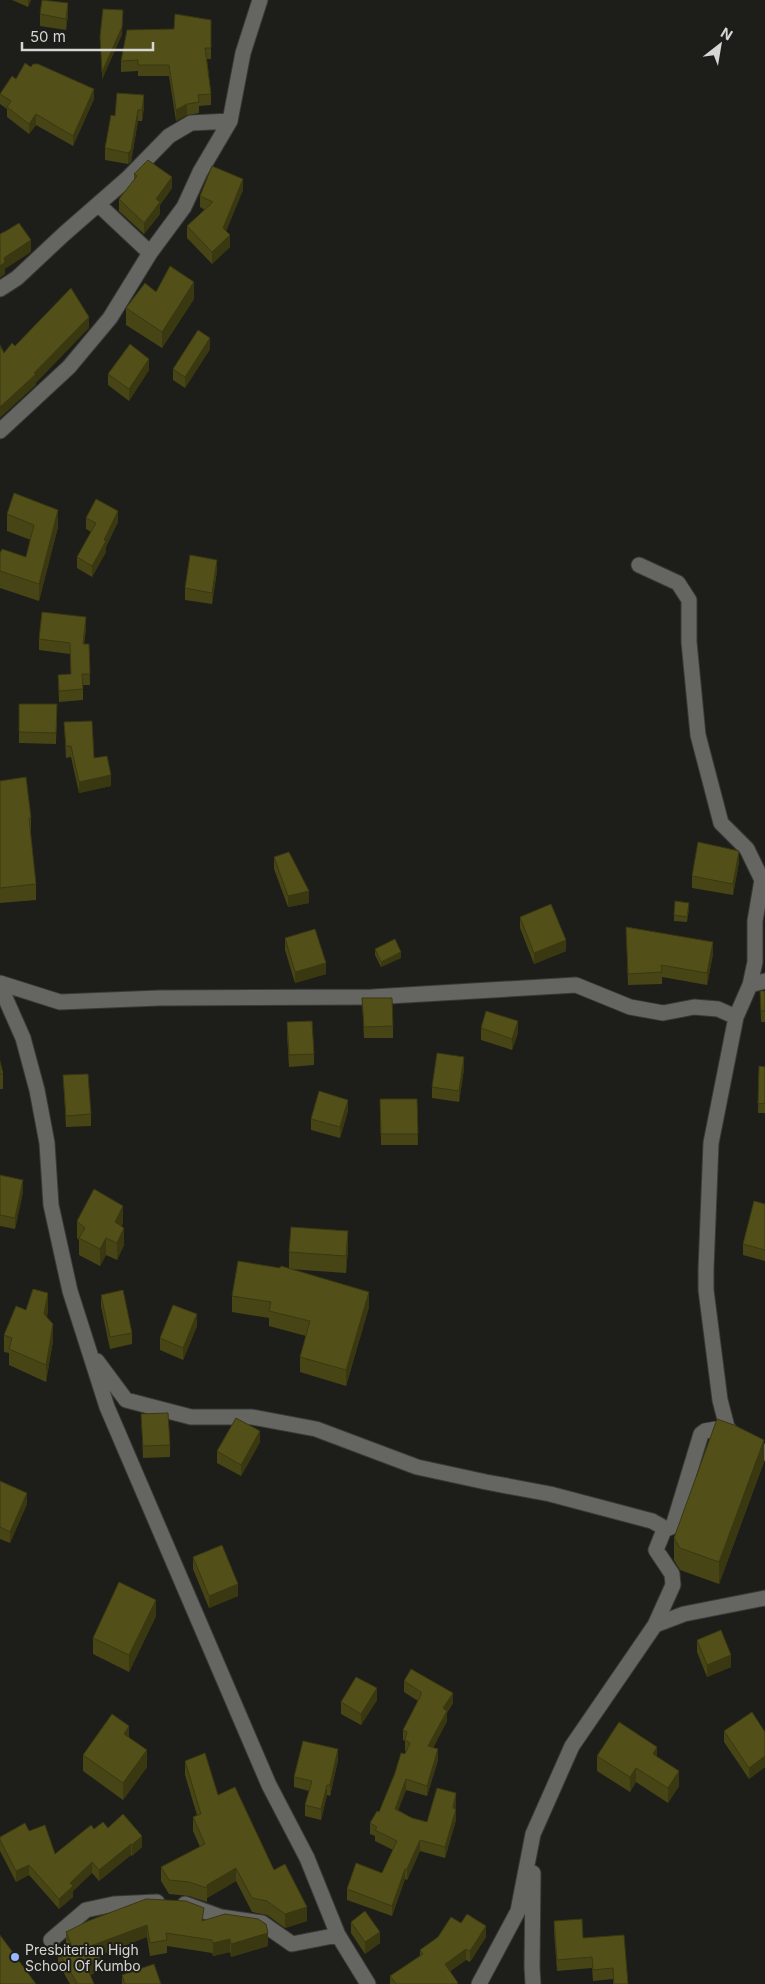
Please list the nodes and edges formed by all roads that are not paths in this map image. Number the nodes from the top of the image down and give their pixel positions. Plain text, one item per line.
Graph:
1 (260, 0) edge
2 (230, 121) junction
3 (99, 204) junction
4 (150, 253) junction
5 (0, 289) edge
6 (0, 431) edge
7 (639, 565) dead end
8 (758, 983) edge
9 (0, 984) edge
10 (736, 1017) junction
11 (90, 1352) junction
12 (727, 1427) junction
13 (765, 1453) edge
14 (664, 1530) junction
15 (765, 1598) edge
16 (655, 1625) junction
17 (533, 1834) junction
18 (338, 1935) junction
19 (51, 1940) dead end
20 (368, 1984) edge
21 (479, 1984) edge
22 (534, 1984) edge

1 - 2 street
2 - 3 street
2 - 4 street
3 - 4 street
3 - 5 street
4 - 6 street
7 - 8 street
8 - 10 street
9 - 10 street
9 - 11 street
10 - 12 street
11 - 14 street
11 - 18 street
12 - 13 street
12 - 14 street
14 - 16 street
15 - 16 street
16 - 17 street
17 - 21 street
17 - 22 street
18 - 19 street
18 - 20 street

